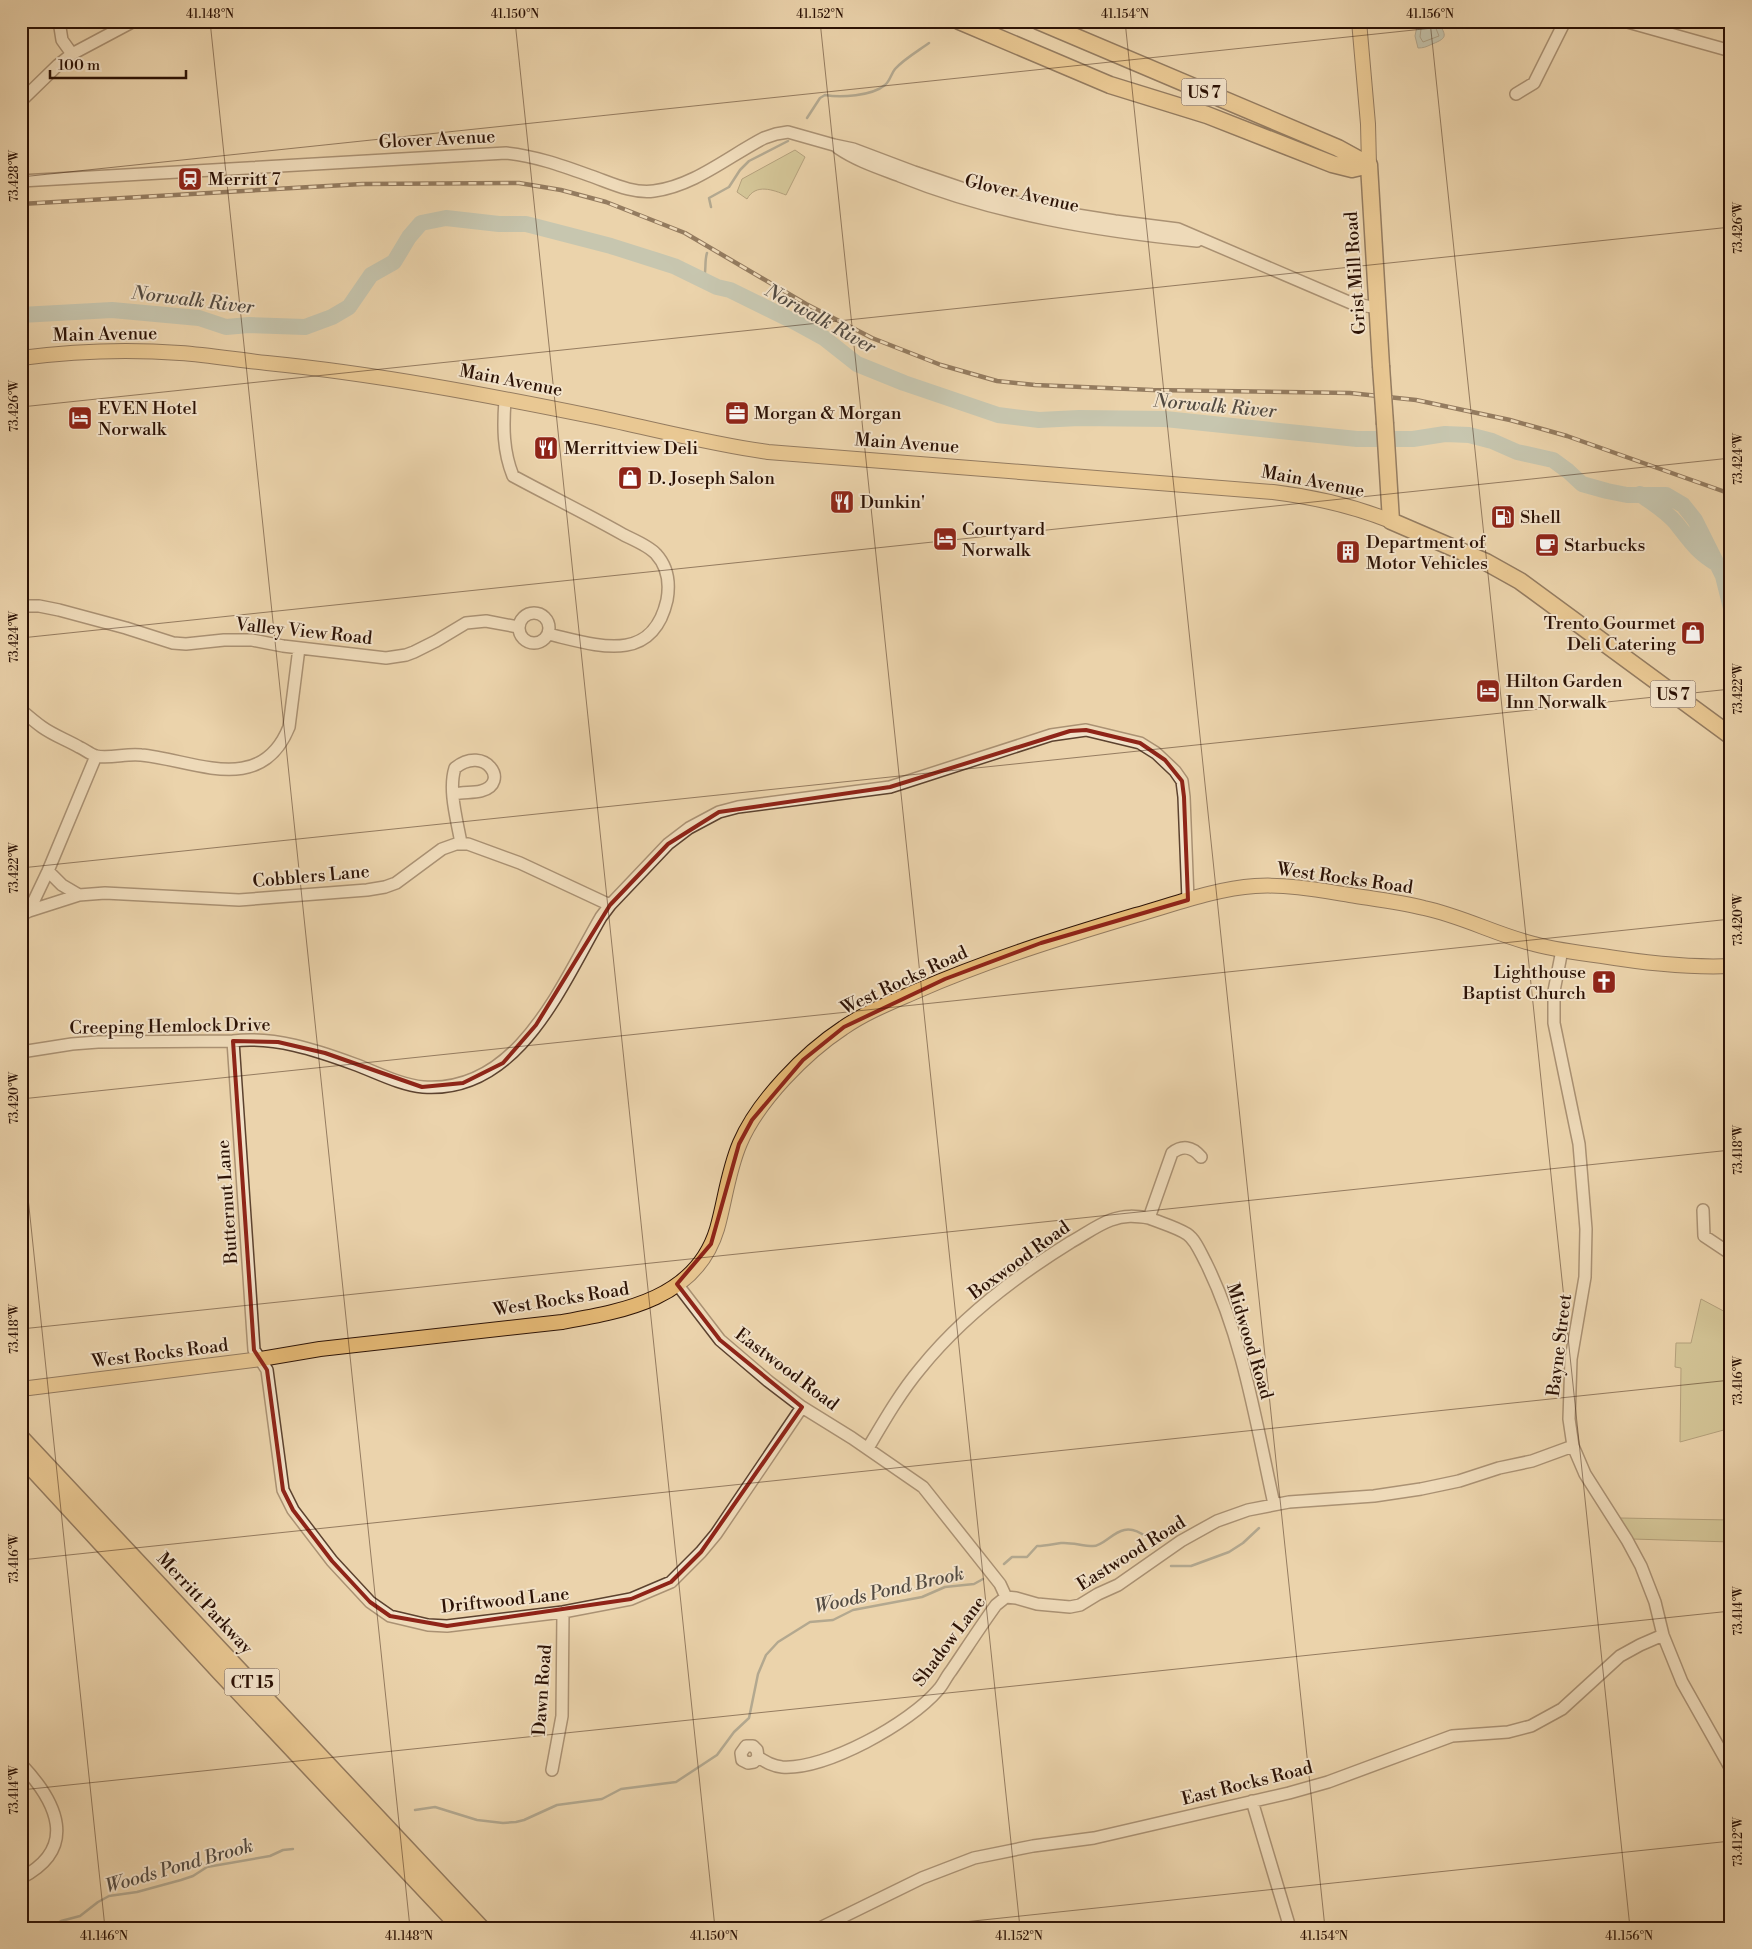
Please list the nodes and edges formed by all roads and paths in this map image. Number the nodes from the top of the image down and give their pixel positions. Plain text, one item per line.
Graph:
1 (59, 21) edge
2 (134, 21) edge
3 (959, 21) edge
4 (1038, 21) edge
5 (1359, 21) edge
6 (1565, 21) edge
7 (1624, 21) edge
8 (1731, 51) edge
9 (72, 54) junction
10 (1516, 94) dead end
11 (21, 101) edge
12 (1369, 165) junction
13 (21, 181) edge
14 (1377, 308) junction
15 (21, 358) edge
16 (505, 400) junction
17 (1391, 522) junction
18 (21, 606) edge
19 (519, 624) junction
20 (548, 634) junction
21 (299, 648) junction
22 (21, 710) edge
23 (1731, 736) edge
24 (96, 756) junction
25 (454, 794) dead end
26 (461, 843) junction
27 (48, 871) junction
28 (79, 895) junction
29 (1188, 900) junction
30 (610, 905) junction
31 (25, 913) edge
32 (1562, 950) junction
33 (1731, 966) edge
34 (233, 1041) junction
35 (21, 1052) edge
36 (1201, 1156) dead end
37 (1703, 1210) dead end
38 (1149, 1218) junction
39 (1731, 1254) edge
40 (677, 1284) junction
41 (261, 1359) junction
42 (21, 1389) edge
43 (802, 1407) junction
44 (21, 1438) edge
45 (1573, 1446) junction
46 (868, 1448) junction
47 (21, 1456) edge
48 (1274, 1504) junction
49 (1006, 1596) junction
50 (563, 1612) junction
51 (1663, 1635) junction
52 (758, 1757) dead end
53 (21, 1764) edge
54 (1731, 1769) edge
55 (552, 1770) dead end
56 (1252, 1801) junction
57 (21, 1878) edge
58 (461, 1928) edge
59 (481, 1928) edge
60 (820, 1928) edge
61 (1290, 1928) edge

1 - 9 street
2 - 9 street
3 - 12 highway, US 7
4 - 12 highway, US 7
5 - 12 main road, Grist Mill Road
6 - 10 street
7 - 8 street
9 - 11 street
12 - 14 highway, Grist Mill Road
13 - 14 street, Glover Avenue
14 - 17 highway, Grist Mill Road, bridge
15 - 16 main road, Main Avenue
16 - 17 main road, Main Avenue
16 - 20 street
17 - 23 highway, Main Avenue / US 7
18 - 21 street, Valley View Road
19 - 20 street
19 - 20 street
19 - 21 street, Valley View Road
21 - 24 street
22 - 24 street
24 - 27 street
25 - 26 street
26 - 28 street, Cobblers Lane
26 - 30 street
27 - 28 street
27 - 31 street
28 - 31 street, Cobblers Lane
29 - 30 street, Creeping Hemlock Drive
29 - 32 main road, West Rocks Road
29 - 40 main road, West Rocks Road
30 - 34 street, Creeping Hemlock Drive
32 - 33 main road, West Rocks Road
32 - 45 street, Bayne Street
34 - 35 street, Creeping Hemlock Drive
34 - 41 street, Butternut Lane
36 - 38 street
37 - 39 street
38 - 46 street, Boxwood Road
38 - 48 street, Midwood Road
40 - 41 main road, West Rocks Road
40 - 43 street, Eastwood Road
41 - 42 main road, West Rocks Road
41 - 50 street, Driftwood Lane
43 - 46 street, Eastwood Road
43 - 50 street, Driftwood Lane
44 - 59 highway, Merritt Parkway / CT 15
45 - 48 street, Eastwood Road
45 - 51 street, Bayne Street
46 - 49 street, Eastwood Road
47 - 58 highway, Merritt Parkway / CT 15
48 - 49 street, Eastwood Road
49 - 52 street, Shadow Lane
50 - 55 street, Dawn Road
51 - 54 street, Bayne Street
51 - 56 street, East Rocks Road
53 - 57 street
56 - 60 street, East Rocks Road
56 - 61 street

